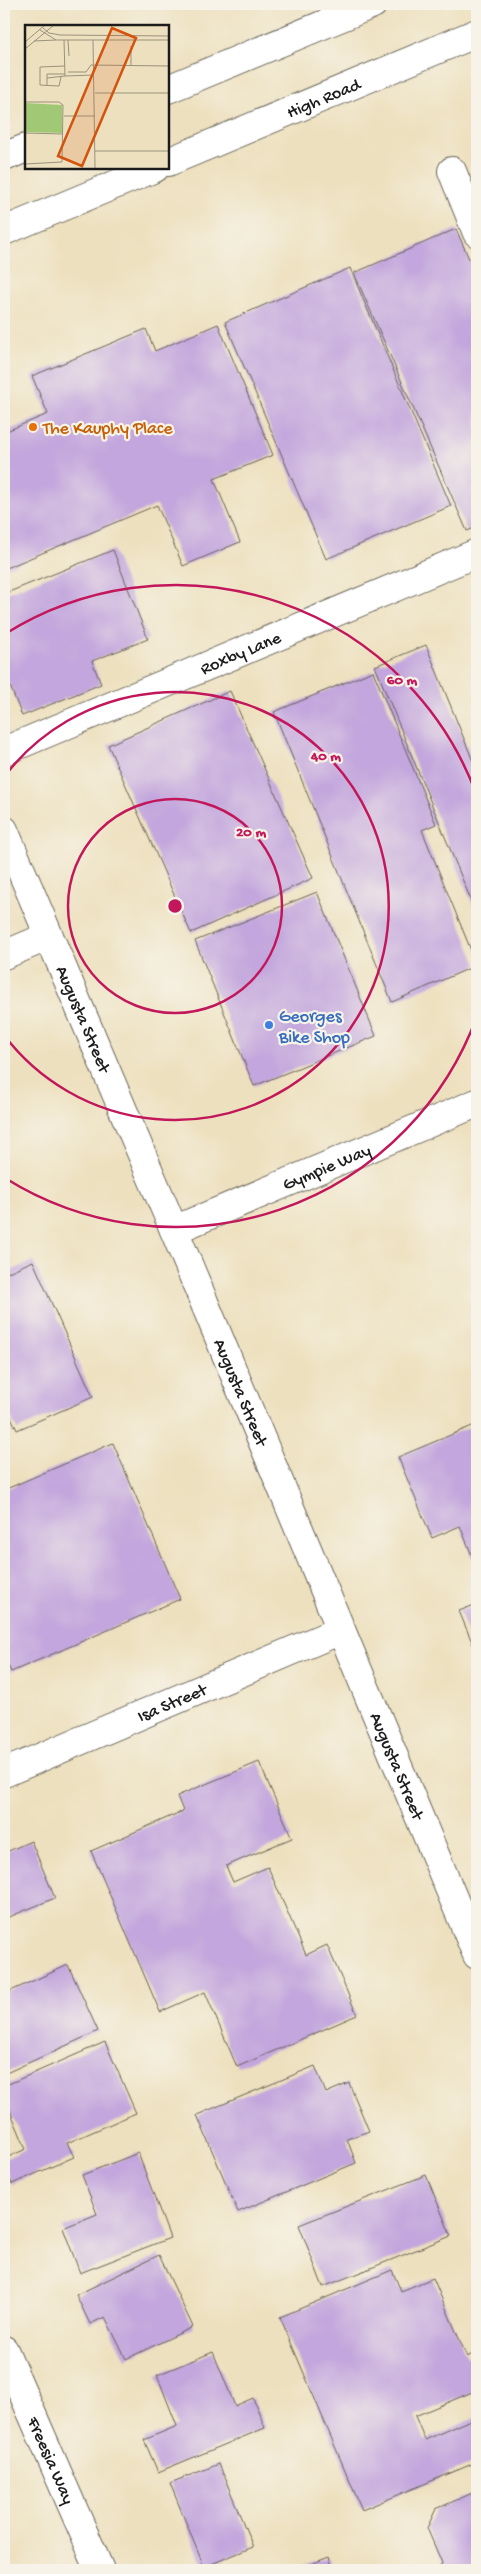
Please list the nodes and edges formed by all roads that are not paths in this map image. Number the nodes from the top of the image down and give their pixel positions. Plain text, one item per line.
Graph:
1 (373, 4) edge
2 (477, 33) edge
3 (169, 89) edge
4 (25, 148) edge
5 (4, 158) edge
6 (169, 162) edge
7 (152, 169) edge
8 (452, 171) dead end
9 (4, 231) edge
10 (477, 233) edge
11 (477, 552) edge
12 (4, 751) edge
13 (4, 830) edge
14 (50, 936) junction
15 (4, 955) edge
16 (477, 1103) edge
17 (174, 1230) junction
18 (341, 1630) junction
19 (4, 1773) edge
20 (477, 1955) edge
21 (4, 2350) edge
22 (100, 2570) edge

1 - 3 street
2 - 6 street, High Road
4 - 5 street
7 - 9 street
8 - 10 street
11 - 12 street, Roxby Lane
13 - 14 street, Augusta Street
14 - 15 street
14 - 17 street, Augusta Street
16 - 17 street, Gympie Way
17 - 18 street, Augusta Street
18 - 19 street, Isa Street
18 - 20 street, Augusta Street
21 - 22 street, Freesia Way

